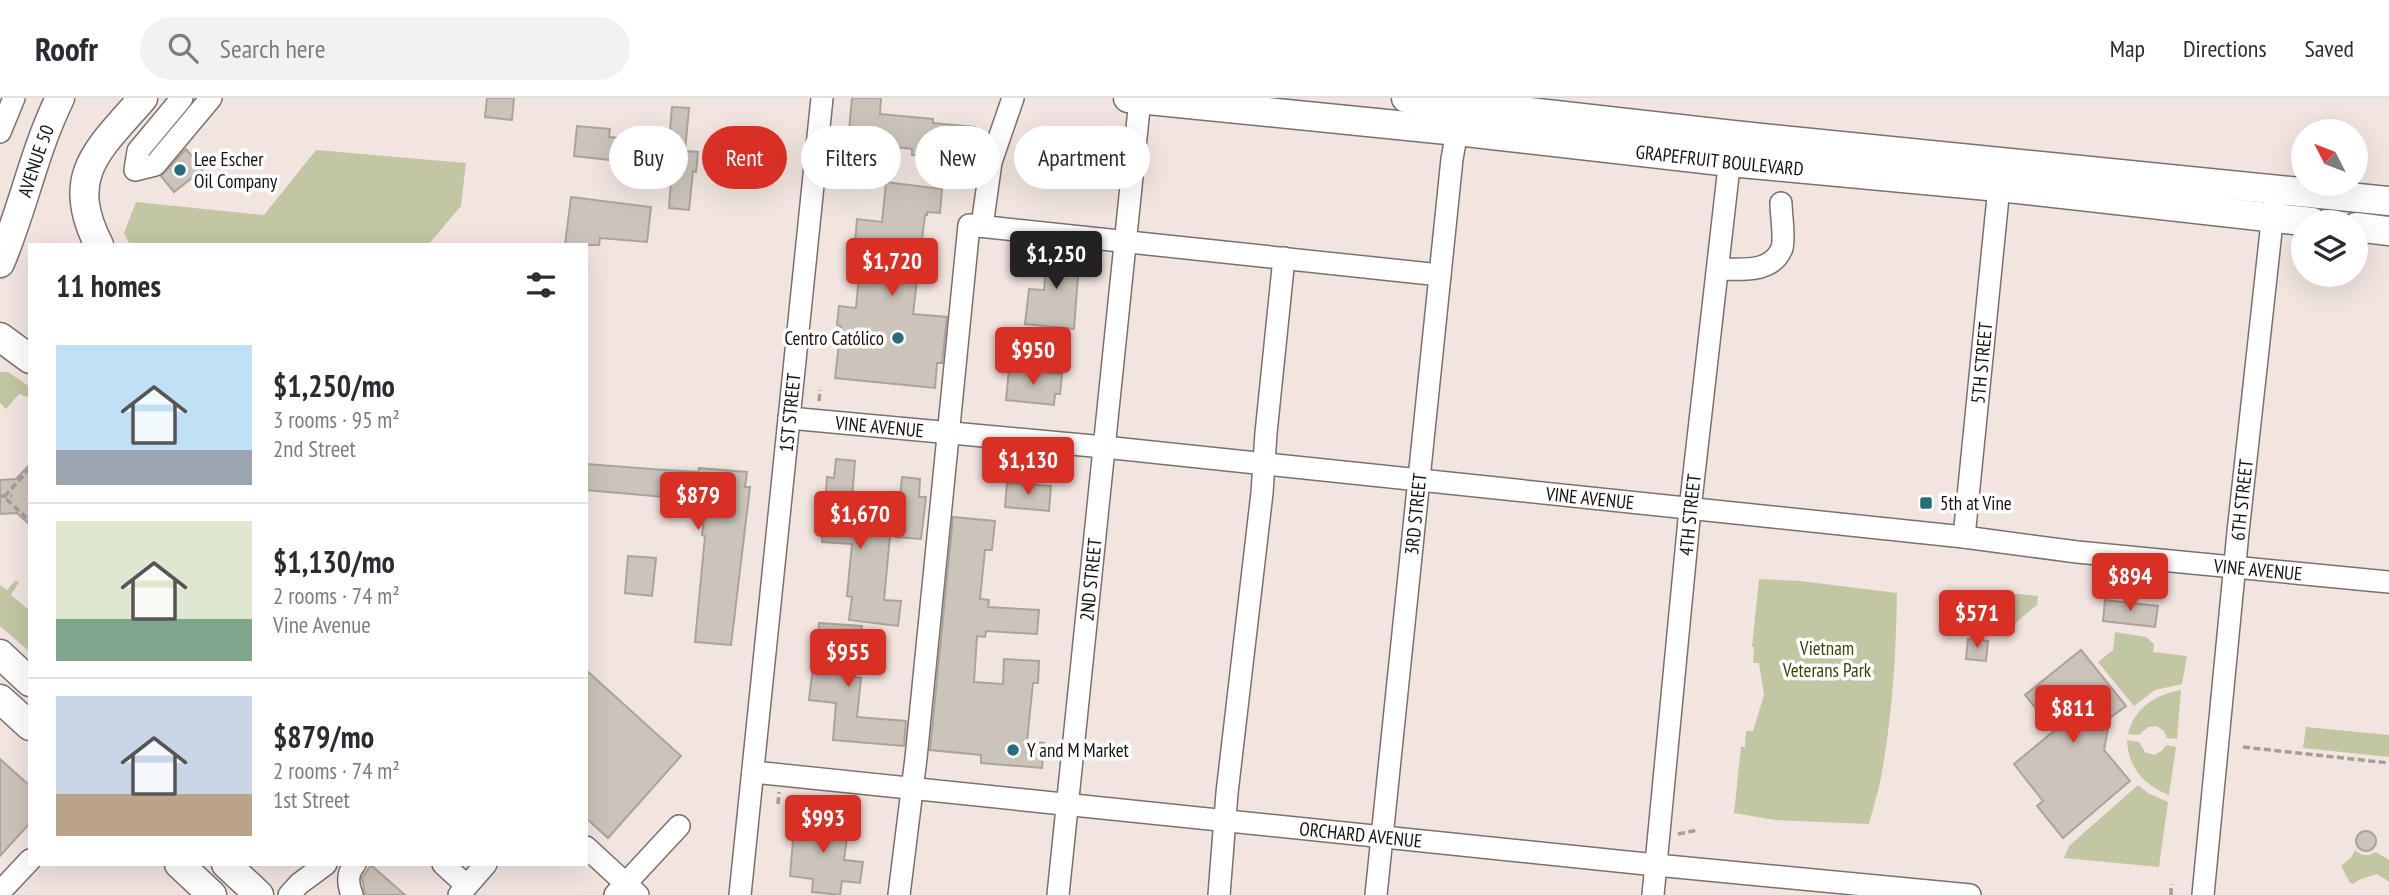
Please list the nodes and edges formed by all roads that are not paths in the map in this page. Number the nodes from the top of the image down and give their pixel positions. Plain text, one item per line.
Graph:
1 (14, 98) edge
2 (60, 98) edge
3 (143, 98) edge
4 (182, 98) edge
5 (211, 98) edge
6 (822, 98) edge
7 (1013, 98) edge
8 (1406, 98) edge
9 (1134, 99) edge
10 (1457, 131) junction
11 (0, 132) edge
12 (1731, 149) junction
13 (1999, 187) junction
14 (2277, 188) junction
15 (2389, 201) edge
16 (1781, 203) dead end
17 (2272, 218) junction
18 (2291, 220) edge
19 (982, 226) junction
20 (2368, 228) edge
21 (2389, 230) edge
22 (1126, 241) junction
23 (98, 243) edge
24 (1284, 258) junction
25 (0, 262) edge
26 (1718, 269) junction
27 (1440, 275) junction
28 (0, 337) edge
29 (28, 358) edge
30 (789, 418) junction
31 (948, 433) junction
32 (1104, 447) junction
33 (1264, 464) junction
34 (1419, 481) junction
35 (1690, 509) junction
36 (1964, 537) junction
37 (2235, 566) junction
38 (2389, 582) edge
39 (0, 654) edge
40 (28, 680) edge
41 (0, 699) edge
42 (28, 724) edge
43 (753, 772) junction
44 (911, 788) junction
45 (1068, 803) junction
46 (1226, 820) junction
47 (679, 826) dead end
48 (1382, 836) junction
49 (588, 848) edge
50 (28, 862) edge
51 (1656, 865) junction
52 (181, 866) edge
53 (228, 866) edge
54 (323, 866) edge
55 (353, 866) edge
56 (444, 866) edge
57 (484, 866) edge
58 (297, 881) edge
59 (463, 891) edge
60 (626, 891) edge
61 (0, 892) edge
62 (1929, 893) edge
63 (212, 895) edge
64 (259, 895) edge
65 (352, 895) edge
66 (740, 895) edge
67 (899, 895) edge
68 (1058, 895) edge
69 (1219, 895) edge
70 (1376, 895) edge
71 (1653, 895) edge
72 (1970, 895) edge
73 (2203, 895) edge

1 - 11 street
2 - 25 main road, AVENUE 50
3 - 23 main road
4 - 5 street
6 - 30 street, 1ST STREET
7 - 19 street
8 - 12 main road, GRAPEFRUIT BOULEVARD
9 - 10 main road, GRAPEFRUIT BOULEVARD
9 - 22 street, 2ND STREET
10 - 12 main road, GRAPEFRUIT BOULEVARD
10 - 27 street, 3RD STREET
12 - 13 main road, GRAPEFRUIT BOULEVARD
12 - 14 main road, GRAPEFRUIT BOULEVARD
12 - 26 street, 4TH STREET
13 - 17 main road, GRAPEFRUIT BOULEVARD
13 - 36 street, 5TH STREET
14 - 15 main road, GRAPEFRUIT BOULEVARD
14 - 17 street, 6TH STREET
16 - 26 street
17 - 18 main road, GRAPEFRUIT BOULEVARD
17 - 37 street, 6TH STREET
19 - 22 street
19 - 31 street
20 - 21 main road
22 - 24 street
22 - 32 street, 2ND STREET
24 - 27 street
24 - 33 street
26 - 35 street, 4TH STREET
27 - 34 street, 3RD STREET
28 - 29 main road
30 - 31 street, VINE AVENUE
30 - 43 street, 1ST STREET
31 - 32 street, VINE AVENUE
31 - 44 street
32 - 33 street, VINE AVENUE
32 - 45 street, 2ND STREET
33 - 34 street, VINE AVENUE
33 - 46 street
34 - 35 street, VINE AVENUE
34 - 48 street, 3RD STREET
35 - 36 street, VINE AVENUE
35 - 51 street, 4TH STREET
36 - 37 street, VINE AVENUE
37 - 38 street, VINE AVENUE
37 - 73 street, 6TH STREET
39 - 40 main road
41 - 42 main road
43 - 44 street, ORCHARD AVENUE
43 - 66 street, 1ST STREET
44 - 45 street, ORCHARD AVENUE
44 - 67 street
45 - 46 street, ORCHARD AVENUE
45 - 68 street, 2ND STREET
46 - 48 street, ORCHARD AVENUE
46 - 69 street
47 - 60 street
48 - 51 street, ORCHARD AVENUE
48 - 70 street, 3RD STREET
49 - 60 street
50 - 61 street
51 - 62 street, ORCHARD AVENUE
51 - 71 street, 4TH STREET
52 - 63 main road
53 - 64 main road
54 - 58 street
55 - 65 street
56 - 59 street
57 - 59 street
62 - 72 street, ORCHARD AVENUE

